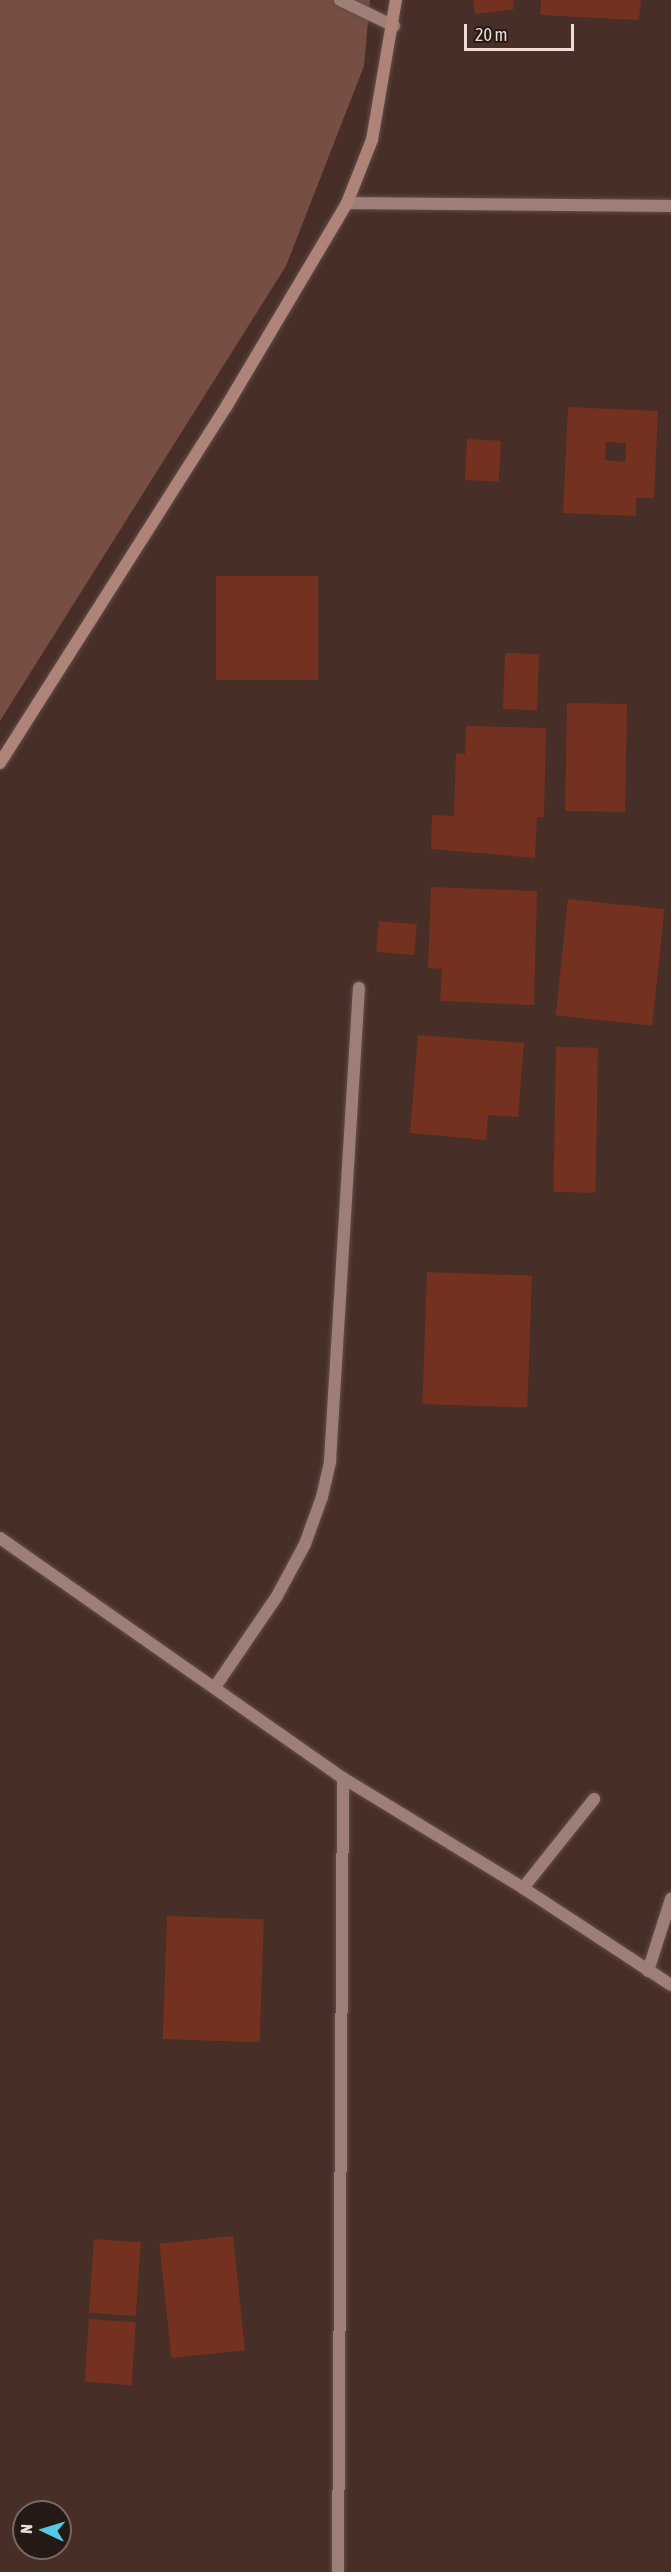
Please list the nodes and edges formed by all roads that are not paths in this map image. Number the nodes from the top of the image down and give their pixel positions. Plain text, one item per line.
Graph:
1 (340, 0) edge
2 (396, 0) edge
3 (394, 26) junction
4 (347, 203) junction
5 (671, 206) edge
6 (0, 763) edge
7 (359, 988) dead end
8 (0, 1538) edge
9 (215, 1687) junction
10 (343, 1778) junction
11 (594, 1799) dead end
12 (523, 1888) junction
13 (671, 1899) edge
14 (648, 1971) junction
15 (671, 1985) edge
16 (338, 2572) edge

1 - 3 street
2 - 3 street
3 - 4 street
4 - 5 street
4 - 6 street
7 - 9 street
8 - 9 street
9 - 10 street
10 - 12 street
10 - 16 street
11 - 12 street
12 - 14 street
13 - 14 street
14 - 15 street

